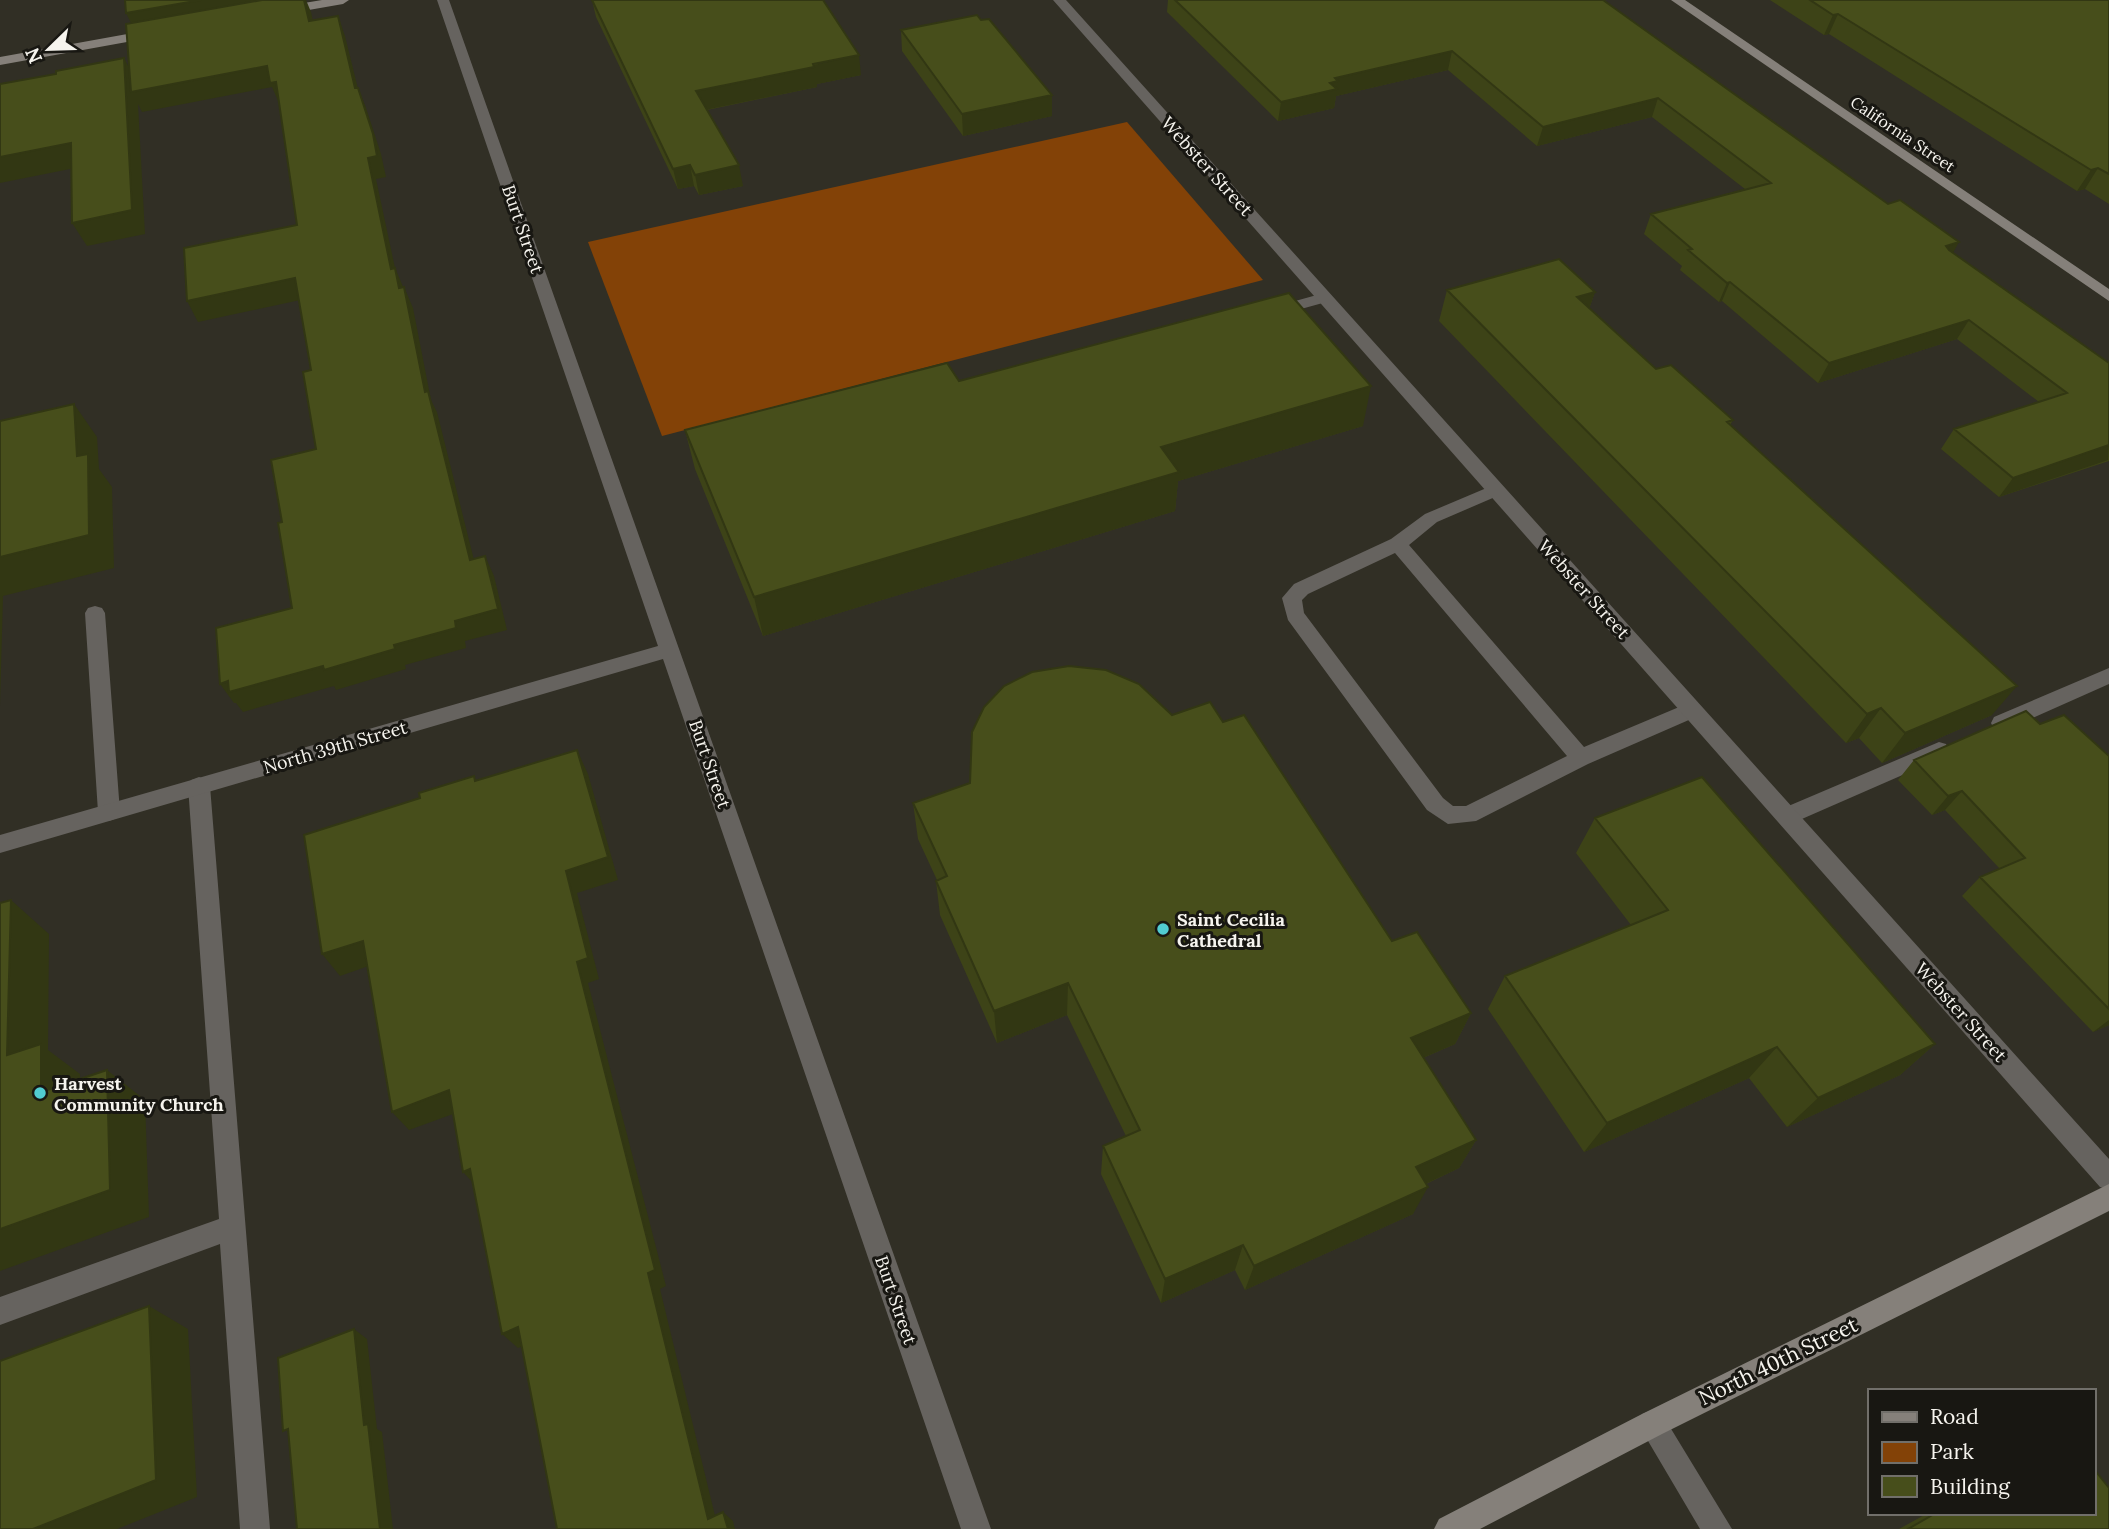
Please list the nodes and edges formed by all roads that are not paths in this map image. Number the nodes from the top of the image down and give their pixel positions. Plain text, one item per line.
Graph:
1 (343, 0) edge
2 (443, 0) edge
3 (1059, 0) edge
4 (1677, 0) edge
5 (261, 15) edge
6 (165, 32) edge
7 (0, 61) edge
8 (2109, 296) edge
9 (1324, 298) junction
10 (1259, 315) edge
11 (1496, 490) junction
12 (1398, 544) junction
13 (95, 612) dead end
14 (670, 650) junction
15 (2109, 676) edge
16 (1691, 710) junction
17 (1985, 730) edge
18 (1960, 741) edge
19 (1581, 758) junction
20 (199, 786) junction
21 (109, 812) junction
22 (1787, 817) junction
23 (0, 844) edge
24 (2109, 1178) edge
25 (2109, 1197) edge
26 (232, 1227) junction
27 (0, 1311) edge
28 (1652, 1424) junction
29 (254, 1529) edge
30 (976, 1529) edge
31 (1449, 1529) edge
32 (1717, 1529) edge

1 - 5 street
2 - 14 street, Burt Street
3 - 9 street, Webster Street
4 - 8 street, California Street
6 - 7 street
9 - 10 street
9 - 11 street, Webster Street
11 - 12 street
11 - 16 street, Webster Street
12 - 19 street
12 - 19 street
13 - 21 street
14 - 20 street, North 39th Street
14 - 30 street, Burt Street
15 - 17 street
16 - 19 street
16 - 22 street, Webster Street
18 - 22 street
20 - 21 street, North 39th Street
20 - 26 street
21 - 23 street, North 39th Street
22 - 24 street, Webster Street
25 - 28 street, North 40th Street
26 - 27 street
26 - 29 street
28 - 31 street, North 40th Street
28 - 32 street

